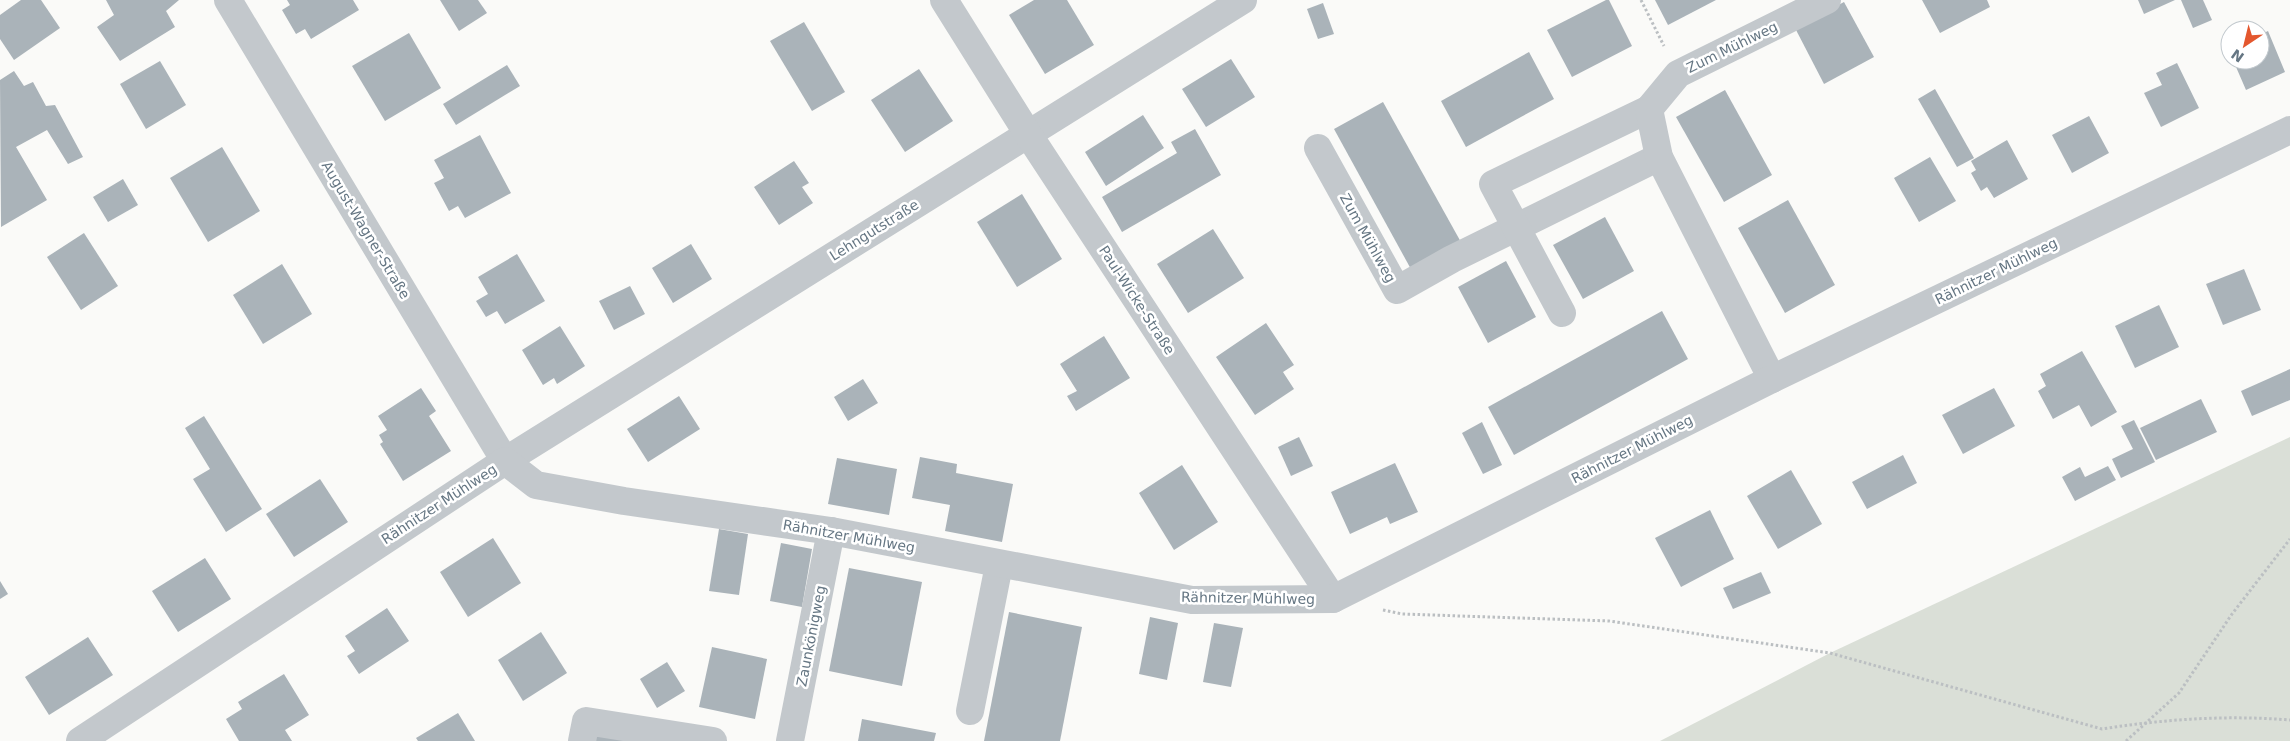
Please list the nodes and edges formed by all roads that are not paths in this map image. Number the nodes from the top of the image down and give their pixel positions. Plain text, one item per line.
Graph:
1 (228, 0) edge
2 (944, 0) edge
3 (1243, 0) edge
4 (1827, 0) edge
5 (1649, 109) junction
6 (2290, 130) edge
7 (1028, 134) junction
8 (1318, 148) dead end
9 (1659, 157) junction
10 (1515, 227) junction
11 (1562, 313) dead end
12 (1772, 379) junction
13 (505, 461) junction
14 (831, 531) junction
15 (999, 565) junction
16 (1333, 598) junction
17 (970, 711) dead end
18 (80, 741) edge
19 (582, 741) edge
20 (714, 741) edge
21 (790, 741) edge

1 - 13 street, August-Wagner-Straße
2 - 7 street, Paul-Wicke-Straße
3 - 7 street, Lehngutstraße
4 - 5 street, Zum Mühlweg
5 - 9 street
5 - 10 street, Zum Mühlweg
6 - 12 street, Rähnitzer Mühlweg
7 - 13 street, Lehngutstraße
7 - 16 street, Paul-Wicke-Straße
8 - 10 street, Zum Mühlweg
9 - 10 street, Zum Mühlweg
9 - 12 street
10 - 11 street, Zum Mühlweg
12 - 16 street, Rähnitzer Mühlweg
13 - 14 street, Rähnitzer Mühlweg
13 - 18 street, Rähnitzer Mühlweg
14 - 15 street, Rähnitzer Mühlweg
14 - 21 street, Zaunkönigweg
15 - 16 street, Rähnitzer Mühlweg
15 - 17 street
19 - 20 street

